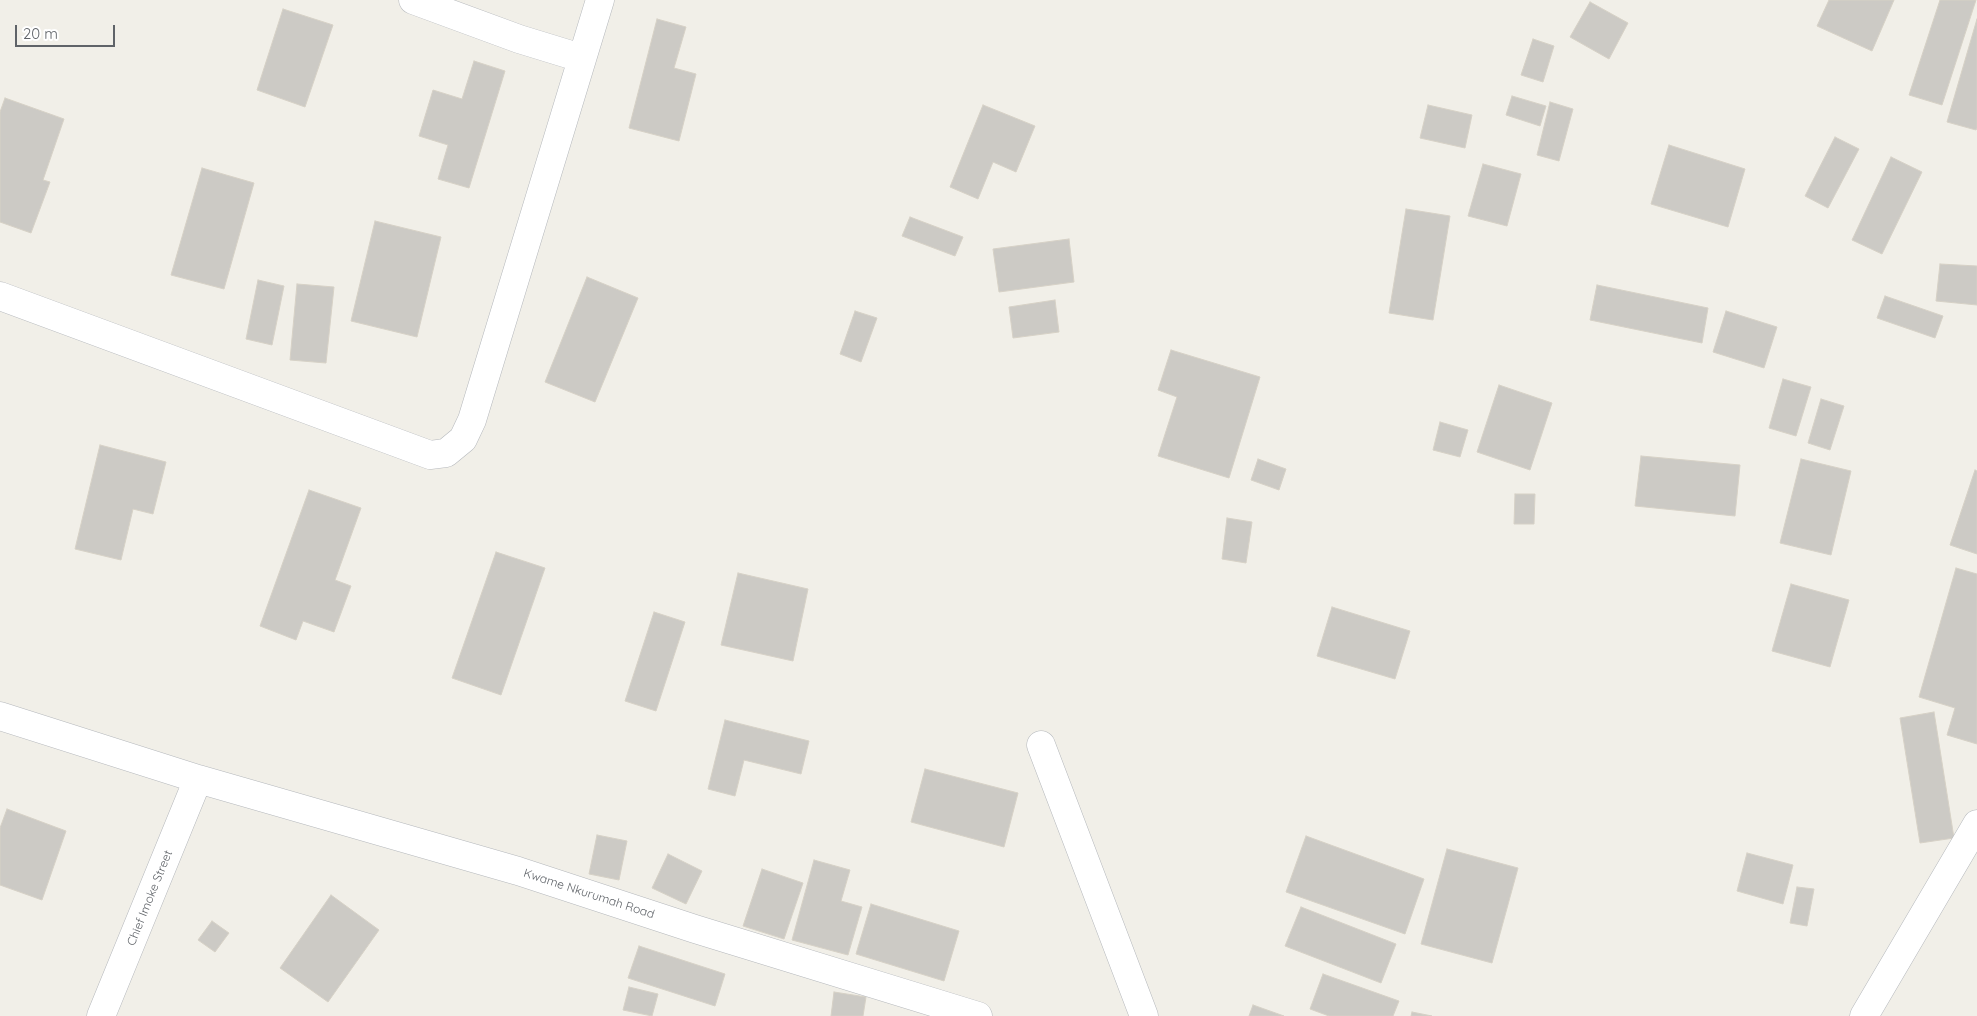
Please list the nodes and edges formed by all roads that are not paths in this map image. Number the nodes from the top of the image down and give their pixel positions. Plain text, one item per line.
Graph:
1 (414, 0) edge
2 (600, 0) edge
3 (581, 58) junction
4 (0, 296) edge
5 (0, 716) edge
6 (1040, 745) dead end
7 (198, 779) junction
8 (1977, 824) edge
9 (101, 1016) edge
10 (978, 1016) edge
11 (1144, 1016) edge
12 (1864, 1016) edge

1 - 3 street
2 - 3 street
3 - 4 street
5 - 7 street, Kwame Nkurumah Road
6 - 11 street
7 - 9 street, Chief Imoke Street
7 - 10 street, Kwame Nkurumah Road
8 - 12 street

